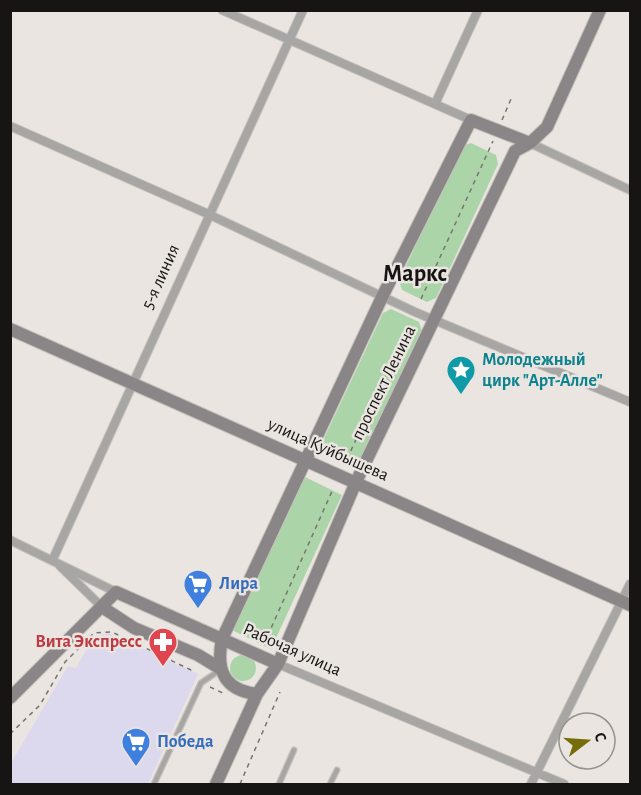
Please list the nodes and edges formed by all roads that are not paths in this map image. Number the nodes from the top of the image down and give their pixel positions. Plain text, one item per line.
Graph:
1 (222, 10) edge
2 (303, 10) edge
3 (478, 10) edge
4 (600, 10) edge
5 (289, 41) junction
6 (435, 104) junction
7 (471, 120) junction
8 (10, 126) edge
9 (530, 143) junction
10 (630, 190) edge
11 (208, 214) junction
12 (383, 295) junction
13 (435, 320) junction
14 (10, 329) edge
15 (133, 384) junction
16 (630, 402) edge
17 (306, 459) junction
18 (356, 482) junction
19 (10, 540) edge
20 (53, 559) junction
21 (630, 584) edge
22 (116, 592) junction
23 (626, 603) edge
24 (102, 607) junction
25 (222, 639) junction
26 (278, 664) junction
27 (221, 669) junction
28 (257, 694) junction
29 (10, 698) edge
30 (294, 750) dead end
31 (337, 770) dead end
32 (537, 772) junction
33 (154, 784) edge
34 (216, 784) edge
35 (279, 784) edge
36 (330, 784) edge
37 (531, 784) edge
38 (564, 784) edge

1 - 5 street
2 - 5 street, 5-я линия
3 - 6 street
4 - 9 street, проспект Ленина
5 - 6 street
5 - 11 street, 5-я линия
6 - 7 street
7 - 9 street
7 - 12 street, проспект Ленина
8 - 11 street
9 - 10 street
9 - 13 street, проспект Ленина
11 - 12 street
11 - 15 street, 5-я линия
12 - 13 street
12 - 17 street, проспект Ленина
13 - 16 street
13 - 18 street, проспект Ленина
14 - 15 street, улица Куйбышева
15 - 17 street, улица Куйбышева
15 - 20 street, 5-я линия
17 - 18 street, улица Куйбышева
17 - 25 street, проспект Ленина
18 - 23 street, улица Куйбышева
18 - 26 street, проспект Ленина
19 - 20 street, Рабочая улица
20 - 22 street, Рабочая улица
20 - 24 street
21 - 23 street
22 - 24 street
22 - 25 street, Рабочая улица
23 - 32 street
24 - 27 street
24 - 29 street
25 - 26 street, Рабочая улица
25 - 27 street
26 - 28 street, проспект Ленина
26 - 32 street, Рабочая улица
27 - 28 street
27 - 33 lane
28 - 34 street, проспект Ленина
30 - 35 lane
31 - 36 lane
32 - 37 street
32 - 38 street, Рабочая улица

